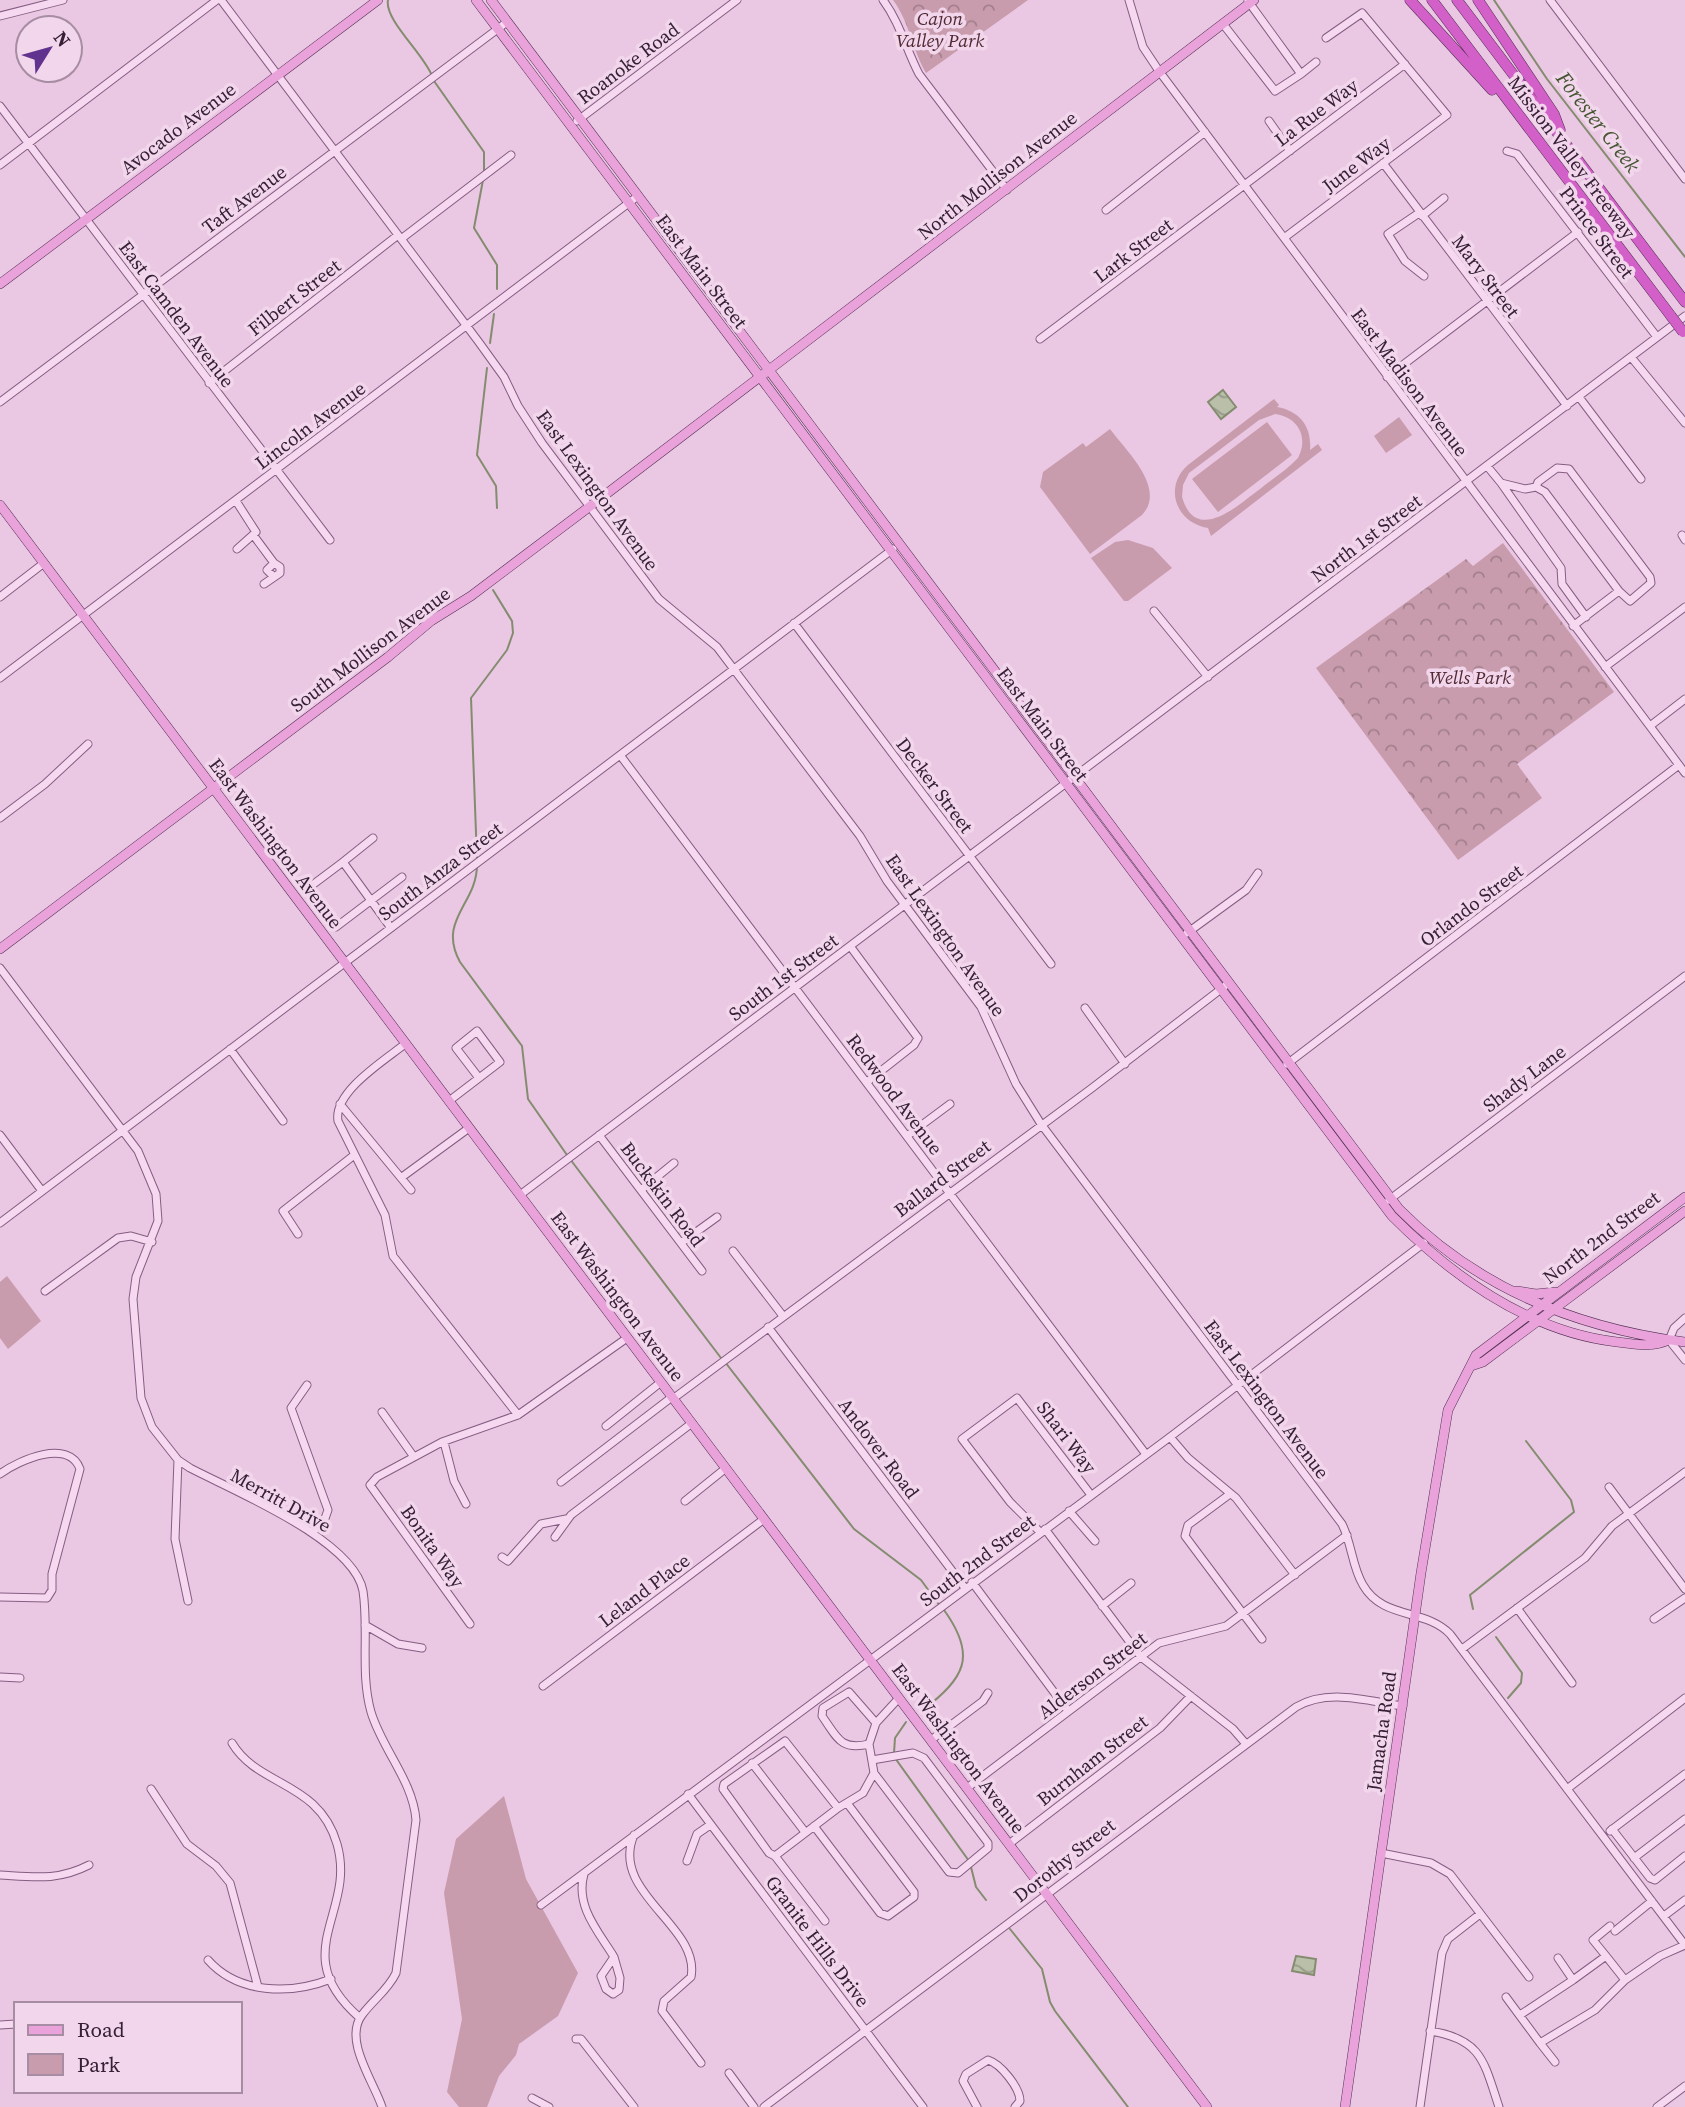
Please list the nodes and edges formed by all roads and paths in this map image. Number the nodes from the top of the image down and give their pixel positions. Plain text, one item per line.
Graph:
1 (63, 0) edge
2 (219, 0) edge
3 (378, 0) edge
4 (476, 0) edge
5 (491, 0) edge
6 (737, 0) edge
7 (883, 0) edge
8 (1129, 0) edge
9 (1410, 0) edge
10 (1432, 0) edge
11 (1457, 0) edge
12 (1478, 0) edge
13 (1550, 0) edge
14 (1250, 1) edge
15 (0, 16) edge
16 (507, 22) junction
17 (1223, 24) junction
18 (498, 29) junction
19 (1325, 38) dead end
20 (1316, 62) dead end
21 (1405, 64) junction
22 (1159, 71) junction
23 (1301, 74) junction
24 (279, 75) junction
25 (0, 106) edge
26 (580, 119) junction
27 (1269, 121) dead end
28 (571, 126) junction
29 (1205, 132) junction
30 (1533, 135) junction
31 (1564, 141) junction
32 (28, 144) junction
33 (335, 151) junction
34 (1290, 151) junction
35 (1507, 151) dead end
36 (511, 155) dead end
37 (1383, 163) junction
38 (0, 165) edge
39 (1685, 179) edge
40 (1245, 186) junction
41 (1007, 190) junction
42 (639, 196) junction
43 (1444, 198) dead end
44 (629, 203) junction
45 (1106, 210) dead end
46 (1420, 215) junction
47 (86, 219) junction
48 (1578, 232) junction
49 (399, 237) junction
50 (1284, 238) junction
51 (681, 252) junction
52 (671, 260) junction
53 (1424, 276) dead end
54 (0, 284) edge
55 (143, 295) junction
56 (1486, 302) junction
57 (1685, 302) edge
58 (1685, 316) edge
59 (466, 326) junction
60 (1684, 333) edge
61 (1657, 337) junction
62 (1040, 339) dead end
63 (1631, 357) junction
64 (769, 370) junction
65 (760, 376) junction
66 (1387, 377) junction
67 (209, 383) junction
68 (1579, 397) junction
69 (0, 402) edge
70 (1567, 406) junction
71 (1685, 423) edge
72 (1488, 466) junction
73 (277, 470) junction
74 (1641, 479) dead end
75 (1466, 482) junction
76 (1501, 483) junction
77 (1536, 487) junction
78 (236, 501) junction
79 (0, 505) edge
80 (590, 506) junction
81 (254, 536) junction
82 (330, 540) dead end
83 (899, 545) junction
84 (237, 549) dead end
85 (890, 551) junction
86 (44, 563) junction
87 (264, 584) dead end
88 (1619, 591) junction
89 (0, 597) edge
90 (1685, 607) edge
91 (1154, 611) dead end
92 (83, 616) junction
93 (1586, 617) junction
94 (794, 623) junction
95 (1573, 626) junction
96 (1605, 667) junction
97 (734, 669) junction
98 (1208, 677) junction
99 (0, 678) edge
100 (1685, 699) edge
101 (1650, 726) junction
102 (88, 744) dead end
103 (620, 755) junction
104 (1679, 765) junction
105 (1685, 773) edge
106 (1075, 778) junction
107 (1066, 784) junction
108 (213, 788) junction
109 (0, 818) edge
110 (373, 838) dead end
111 (970, 857) junction
112 (343, 862) junction
113 (1258, 873) dead end
114 (402, 877) dead end
115 (307, 890) dead end
116 (371, 901) junction
117 (905, 905) junction
118 (336, 927) dead end
119 (391, 928) junction
120 (1190, 931) junction
121 (1181, 938) junction
122 (849, 946) junction
123 (0, 949) edge
124 (344, 963) junction
125 (1051, 964) dead end
126 (0, 968) edge
127 (1685, 976) edge
128 (1224, 986) junction
129 (795, 987) junction
130 (1085, 1008) dead end
131 (405, 1044) junction
132 (230, 1049) junction
133 (1289, 1062) junction
134 (1125, 1064) junction
135 (1280, 1069) junction
136 (479, 1078) junction
137 (867, 1082) junction
138 (449, 1101) junction
139 (340, 1104) junction
140 (950, 1104) dead end
141 (283, 1121) dead end
142 (1041, 1124) junction
143 (469, 1128) junction
144 (123, 1130) junction
145 (0, 1135) edge
146 (599, 1135) junction
147 (907, 1136) junction
148 (1348, 1151) junction
149 (353, 1156) junction
150 (674, 1163) dead end
151 (402, 1177) junction
152 (411, 1190) dead end
153 (641, 1190) junction
154 (43, 1191) junction
155 (949, 1192) junction
156 (520, 1195) junction
157 (1391, 1198) junction
158 (1382, 1204) junction
159 (1683, 1205) edge
160 (717, 1217) dead end
161 (0, 1223) edge
162 (298, 1234) dead end
163 (1426, 1241) junction
164 (152, 1242) junction
165 (681, 1243) junction
166 (733, 1251) dead end
167 (702, 1271) dead end
168 (1505, 1289) junction
169 (1558, 1291) junction
170 (45, 1292) dead end
171 (1570, 1296) junction
172 (1508, 1305) junction
173 (1539, 1305) junction
174 (1552, 1311) junction
175 (1528, 1315) junction
176 (783, 1316) junction
177 (1685, 1318) edge
178 (1575, 1319) junction
179 (1539, 1320) junction
180 (768, 1327) junction
181 (1510, 1328) junction
182 (627, 1338) junction
183 (1670, 1340) junction
184 (1685, 1342) edge
185 (1685, 1360) edge
186 (1471, 1366) junction
187 (661, 1382) junction
188 (307, 1385) dead end
189 (1238, 1386) junction
190 (673, 1398) junction
191 (382, 1412) dead end
192 (518, 1415) junction
193 (692, 1423) junction
194 (606, 1426) dead end
195 (1170, 1437) junction
196 (444, 1442) junction
197 (1145, 1453) junction
198 (414, 1457) junction
199 (178, 1460) junction
200 (726, 1468) junction
201 (1685, 1473) edge
202 (0, 1474) edge
203 (561, 1482) dead end
204 (1609, 1487) dead end
205 (1230, 1494) junction
206 (1091, 1495) junction
207 (685, 1501) dead end
208 (466, 1504) dead end
209 (1069, 1511) junction
210 (1629, 1513) junction
211 (568, 1517) junction
212 (764, 1519) junction
213 (1042, 1531) junction
214 (312, 1532) junction
215 (1347, 1535) junction
216 (555, 1537) dead end
217 (1095, 1541) dead end
218 (502, 1557) dead end
219 (1294, 1575) junction
220 (1131, 1583) dead end
221 (969, 1585) junction
222 (1685, 1589) edge
223 (0, 1597) edge
224 (1685, 1598) edge
225 (188, 1601) dead end
226 (1102, 1606) junction
227 (1517, 1608) junction
228 (1243, 1614) junction
229 (1416, 1618) junction
230 (1654, 1619) dead end
231 (470, 1624) dead end
232 (365, 1625) junction
233 (1262, 1639) dead end
234 (422, 1648) dead end
235 (1462, 1649) junction
236 (1141, 1657) junction
237 (871, 1660) junction
238 (0, 1677) edge
239 (20, 1678) dead end
240 (1572, 1683) dead end
241 (543, 1686) dead end
242 (988, 1693) dead end
243 (1191, 1696) junction
244 (899, 1698) junction
245 (1685, 1698) edge
246 (1403, 1706) junction
247 (1068, 1711) junction
248 (876, 1723) junction
249 (931, 1740) junction
250 (232, 1744) dead end
251 (869, 1744) junction
252 (1246, 1744) junction
253 (872, 1760) junction
254 (752, 1763) junction
255 (874, 1773) junction
256 (1685, 1774) edge
257 (967, 1788) junction
258 (151, 1789) dead end
259 (1567, 1789) junction
260 (688, 1794) junction
261 (847, 1803) junction
262 (838, 1808) junction
263 (1685, 1819) edge
264 (710, 1825) junction
265 (814, 1826) junction
266 (1612, 1829) junction
267 (806, 1832) junction
268 (634, 1835) junction
269 (1604, 1837) junction
270 (1009, 1844) junction
271 (1381, 1853) junction
272 (775, 1856) junction
273 (1685, 1856) edge
274 (1634, 1858) junction
275 (687, 1861) dead end
276 (89, 1865) dead end
277 (584, 1873) junction
278 (0, 1875) edge
279 (1047, 1894) junction
280 (1685, 1900) edge
281 (1653, 1901) junction
282 (541, 1905) dead end
283 (1480, 1914) junction
284 (1664, 1916) junction
285 (825, 1922) dead end
286 (1685, 1945) edge
287 (1606, 1956) junction
288 (614, 1957) junction
289 (1558, 1958) dead end
290 (208, 1960) dead end
291 (1529, 1977) dead end
292 (331, 1979) junction
293 (1573, 1980) junction
294 (1625, 1980) junction
295 (258, 1987) junction
296 (1506, 1997) dead end
297 (1520, 2015) junction
298 (360, 2018) junction
299 (866, 2031) junction
300 (1430, 2031) junction
301 (576, 2039) dead end
302 (1540, 2043) junction
303 (1555, 2062) dead end
304 (701, 2063) dead end
305 (729, 2073) dead end
306 (1685, 2086) edge
307 (532, 2098) dead end
308 (382, 2107) edge
309 (549, 2107) edge
310 (634, 2107) edge
311 (754, 2107) edge
312 (764, 2107) edge
313 (923, 2107) edge
314 (977, 2107) edge
315 (1015, 2107) edge
316 (1208, 2107) edge
317 (1345, 2107) edge
318 (1420, 2107) edge
319 (1499, 2107) edge
320 (1657, 2107) edge

1 - 15 street
2 - 24 street, East Lexington Avenue
2 - 32 street
3 - 24 main road, Avocado Avenue
4 - 18 main road, East Main Street
5 - 16 main road, East Main Street
6 - 26 street, Roanoke Road
7 - 41 street
8 - 22 street, East Madison Avenue
9 - 30 highway
10 - 30 highway, Mission Valley Freeway
11 - 31 highway, Mission Valley Freeway
12 - 31 highway
13 - 39 street
14 - 17 main road, North Mollison Avenue
14 - 23 street
16 - 18 street, Taft Avenue
16 - 26 main road, East Main Street
17 - 22 main road, North Mollison Avenue
17 - 23 street
18 - 28 main road, East Main Street
18 - 33 street, Taft Avenue
19 - 21 street
20 - 23 street
21 - 34 street, La Rue Way
21 - 37 street, June Way
22 - 29 street, East Madison Avenue
22 - 41 main road, North Mollison Avenue
24 - 33 street, East Lexington Avenue
24 - 47 main road, Avocado Avenue
25 - 32 street, East Camden Avenue
26 - 28 street, Roanoke Road
26 - 42 main road, East Main Street
27 - 34 street
28 - 44 main road, East Main Street
29 - 40 street, East Madison Avenue
29 - 45 street
30 - 60 highway, Mission Valley Freeway, bridge
31 - 57 highway, Mission Valley Freeway
32 - 38 street
32 - 47 street, East Camden Avenue
33 - 49 street, East Lexington Avenue
33 - 55 street, Taft Avenue
34 - 40 street, La Rue Way
35 - 48 street, Prince Street
36 - 49 street, Filbert Street
37 - 46 street, Mary Street
37 - 50 street, June Way
40 - 50 street, East Madison Avenue
40 - 62 street, Lark Street
41 - 64 main road, North Mollison Avenue
42 - 44 street, Lincoln Avenue
42 - 51 main road, East Main Street
43 - 46 street
44 - 52 main road, East Main Street
44 - 59 street, Lincoln Avenue
46 - 53 street
46 - 56 street, Mary Street
47 - 54 main road, Avocado Avenue
47 - 55 street, East Camden Avenue
48 - 56 street
48 - 61 street, Prince Street
49 - 59 street, East Lexington Avenue
49 - 67 street, Filbert Street
50 - 66 street, East Madison Avenue
51 - 52 main road
51 - 64 main road, East Main Street
52 - 65 main road, East Main Street
55 - 67 street, East Camden Avenue
55 - 69 street, Taft Avenue
56 - 66 street
56 - 70 street, Mary Street
58 - 61 street, North 1st Street
59 - 73 street, Lincoln Avenue
59 - 80 street, East Lexington Avenue
61 - 63 street, North 1st Street
63 - 68 street, North 1st Street
63 - 71 street
64 - 65 main road, North Mollison Avenue
64 - 83 main road, East Main Street
65 - 80 main road, South Mollison Avenue
65 - 85 main road, East Main Street
66 - 75 street, East Madison Avenue
67 - 73 street, East Camden Avenue
68 - 70 street, North 1st Street
68 - 74 street
70 - 72 street, North 1st Street
72 - 75 street, North 1st Street
72 - 76 street
73 - 78 street, Lincoln Avenue
73 - 82 street, East Camden Avenue
75 - 95 street, East Madison Avenue
75 - 98 street, North 1st Street
76 - 77 street
76 - 93 street
77 - 88 street
77 - 88 street
78 - 81 street
78 - 92 street, Lincoln Avenue
79 - 86 main road, East Washington Avenue
80 - 97 street, East Lexington Avenue
80 - 108 main road, South Mollison Avenue
81 - 84 street
81 - 87 street
83 - 85 street, South Anza Street
83 - 106 main road, East Main Street
85 - 94 street, South Anza Street
85 - 107 main road, East Main Street
86 - 89 street
86 - 92 main road, East Washington Avenue
88 - 93 street
90 - 96 street
91 - 98 street
92 - 99 street, Lincoln Avenue
92 - 108 main road, East Washington Avenue
93 - 95 street
94 - 97 street, South Anza Street
94 - 111 street, Decker Street
95 - 96 street, East Madison Avenue
96 - 101 street, East Madison Avenue
97 - 103 street, South Anza Street
97 - 117 street, East Lexington Avenue
98 - 106 street, North 1st Street
100 - 101 street
101 - 104 street, East Madison Avenue
102 - 109 street
103 - 119 street, South Anza Street
103 - 129 street, Redwood Avenue
104 - 105 street, East Madison Avenue
104 - 133 street, Orlando Street
106 - 107 street, North 1st Street
106 - 120 main road, East Main Street
107 - 111 street, South 1st Street
107 - 121 main road, East Main Street
108 - 123 main road, South Mollison Avenue
108 - 124 main road, East Washington Avenue
110 - 112 street
111 - 117 street, South 1st Street
111 - 125 street, Decker Street
112 - 115 street
112 - 116 street
113 - 120 street
114 - 116 street
116 - 118 street
116 - 119 street
117 - 122 street, South 1st Street
117 - 142 street, East Lexington Avenue
119 - 124 street, South Anza Street
120 - 121 street
120 - 128 main road, East Main Street
121 - 128 main road, East Main Street
122 - 129 street, South 1st Street
122 - 137 street
124 - 131 main road, East Washington Avenue
124 - 132 street, South Anza Street
126 - 144 street, Merritt Drive
127 - 157 street, Shady Lane
128 - 133 main road, East Main Street
128 - 134 street, Ballard Street
128 - 135 main road, East Main Street
129 - 137 street, Redwood Avenue
129 - 146 street, South 1st Street
130 - 134 street
131 - 138 main road, East Washington Avenue
131 - 139 street
132 - 141 street
132 - 144 street, South Anza Street
133 - 135 street, Orlando Street
133 - 148 main road, East Main Street
134 - 142 street, Ballard Street
135 - 148 main road, East Main Street
136 - 136 street
136 - 138 street
137 - 147 street, Redwood Avenue
138 - 143 main road, East Washington Avenue
139 - 149 street
139 - 151 street
140 - 147 street
142 - 155 street, Ballard Street
142 - 189 street, East Lexington Avenue
143 - 151 street
143 - 156 main road, East Washington Avenue
144 - 154 street, South Anza Street
144 - 164 street, Merritt Drive
145 - 154 street
146 - 153 street, Buckskin Road
146 - 156 street, South 1st Street
147 - 155 street, Redwood Avenue
148 - 157 main road, East Main Street
148 - 158 main road, East Main Street
149 - 162 street
149 - 192 street
150 - 153 street
151 - 152 street
153 - 165 street, Buckskin Road
154 - 161 street, South Anza Street
155 - 176 street, Ballard Street
155 - 197 street, Redwood Avenue
156 - 182 main road, East Washington Avenue
157 - 158 street, Shady Lane
157 - 163 main road, East Main Street
158 - 163 main road, East Main Street
159 - 169 main road, North 2nd Street
159 - 171 main road, North 2nd Street
160 - 165 street
163 - 168 main road, East Main Street
163 - 172 main road, East Main Street
163 - 189 street, South 2nd Street
164 - 170 street
164 - 199 street, Merritt Drive
165 - 167 street, Buckskin Road
166 - 176 street
168 - 169 main road
168 - 173 main road, East Main Street
169 - 173 main road, North 2nd Street
171 - 174 main road, North 2nd Street
171 - 178 main road
172 - 175 main road, East Main Street
172 - 181 main road
173 - 174 main road, East Main Street
173 - 175 main road, Jamacha Road
174 - 178 main road, East Main Street
174 - 179 main road, Jamacha Road
175 - 179 main road, East Main Street
175 - 181 main road, Jamacha Road
176 - 180 street, Ballard Street
177 - 183 street
178 - 183 main road, East Main Street
179 - 183 main road, East Main Street
179 - 186 main road, Jamacha Road
180 - 190 street, Ballard Street
180 - 221 street, Andover Road
181 - 186 main road, Jamacha Road
182 - 187 main road, East Washington Avenue
182 - 192 street
183 - 184 main road, East Main Street
183 - 185 street
186 - 229 main road, Jamacha Road
187 - 190 main road, East Washington Avenue
187 - 194 street
188 - 214 street
189 - 195 street, South 2nd Street
189 - 215 street, East Lexington Avenue
190 - 193 main road, East Washington Avenue
190 - 203 street, Ballard Street
191 - 198 street
192 - 196 street
193 - 200 main road, East Washington Avenue
193 - 211 street
195 - 197 street, South 2nd Street
195 - 205 street
196 - 198 street
196 - 208 street
197 - 206 street, South 2nd Street
198 - 231 street, Bonita Way
199 - 214 street, Merritt Drive
199 - 225 street
200 - 207 street
200 - 212 main road, East Washington Avenue
201 - 210 street
202 - 223 street
204 - 210 street
205 - 219 street
205 - 228 street
206 - 209 street, South 2nd Street
206 - 213 street, Shari Way
209 - 213 street, South 2nd Street
209 - 217 street
210 - 222 street
210 - 227 street
211 - 216 street
211 - 218 street
212 - 237 main road, East Washington Avenue
212 - 241 street, Leland Place
213 - 221 street, South 2nd Street
213 - 226 street
214 - 232 street, Merritt Drive
215 - 219 street, Alderson Street
215 - 229 street, East Lexington Avenue
219 - 228 street, Alderson Street
220 - 226 street
221 - 237 street, South 2nd Street
221 - 247 street, Andover Road
224 - 230 street
226 - 236 street
227 - 235 street
227 - 240 street
228 - 233 street
228 - 236 street, Alderson Street
229 - 235 street, East Lexington Avenue
229 - 246 main road, Jamacha Road
232 - 234 street
232 - 298 street, Merritt Drive
235 - 259 street, East Lexington Avenue
236 - 243 street
236 - 247 street, Alderson Street
237 - 244 main road, East Washington Avenue
237 - 260 street, South 2nd Street
238 - 239 street
242 - 249 street
243 - 252 street
243 - 270 street, Burnham Street
244 - 248 street
244 - 249 main road, East Washington Avenue
245 - 259 street
246 - 252 street, Dorothy Street
246 - 271 main road, Jamacha Road
247 - 257 street, Alderson Street
248 - 251 street
248 - 251 street
249 - 257 main road, East Washington Avenue
250 - 292 street
251 - 253 street
252 - 279 street, Dorothy Street
253 - 255 street
253 - 255 street
254 - 262 street
254 - 267 street
254 - 272 street
255 - 261 street
256 - 266 street
257 - 270 main road, East Washington Avenue
258 - 295 street
259 - 269 street, East Lexington Avenue
260 - 264 street, Granite Hills Drive
260 - 268 street, South 2nd Street
261 - 262 street
261 - 265 street
262 - 265 street
263 - 274 street
264 - 275 street
264 - 299 street, Granite Hills Drive
265 - 267 street
266 - 269 street
266 - 274 street
267 - 272 street
268 - 277 street, South 2nd Street
268 - 304 street
269 - 281 street, East Lexington Avenue
270 - 279 main road, East Washington Avenue
271 - 283 street
271 - 317 main road, Jamacha Road
272 - 285 street
273 - 274 street
276 - 278 street
277 - 282 street, South 2nd Street
277 - 288 street
279 - 299 street, Dorothy Street
279 - 316 main road, East Washington Avenue
280 - 284 street
281 - 284 street, East Lexington Avenue
281 - 287 street
283 - 291 street
283 - 300 street
284 - 286 street, East Lexington Avenue
286 - 294 street
287 - 293 street
287 - 294 street
288 - 288 street
289 - 293 street
290 - 295 street
292 - 295 street
292 - 298 street
293 - 297 street
294 - 302 street
296 - 297 street
297 - 302 street
298 - 308 street
299 - 312 street, Dorothy Street
299 - 313 street, Granite Hills Drive
300 - 318 street
300 - 319 street
301 - 310 street
302 - 303 street
305 - 311 street
306 - 320 street
307 - 309 street
314 - 315 street

